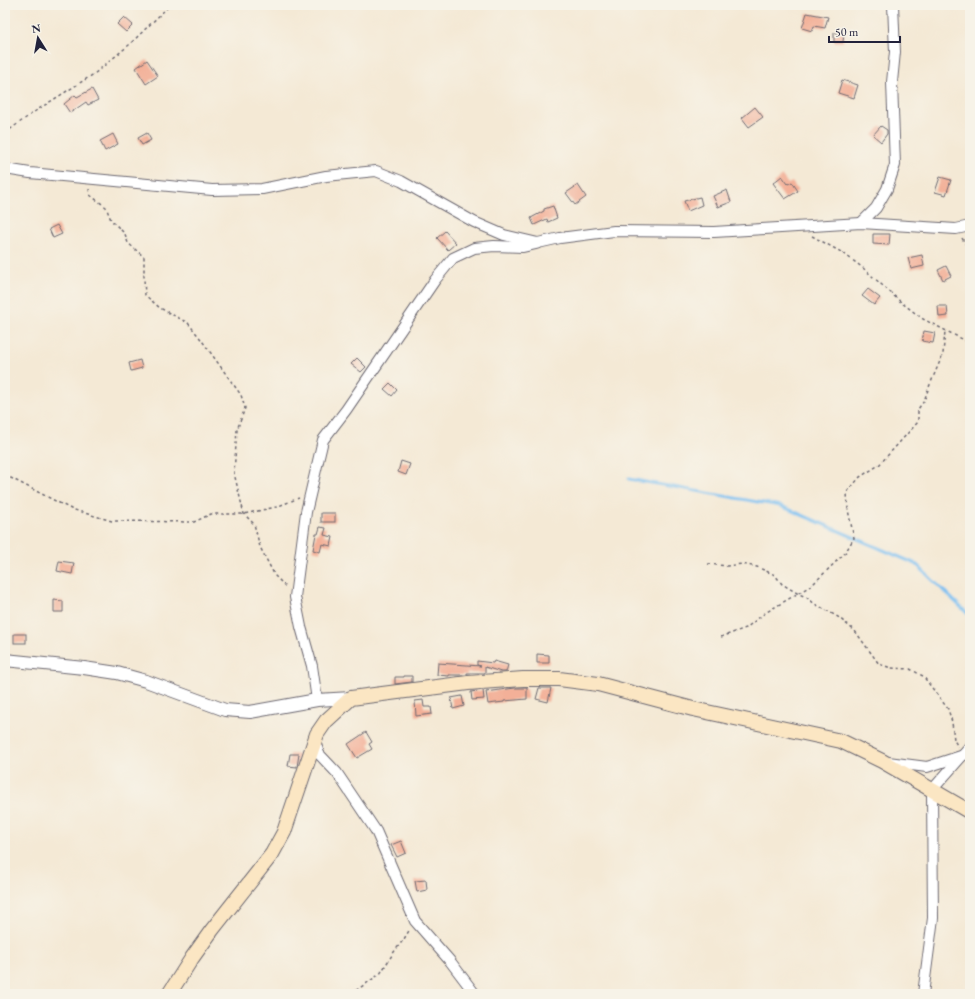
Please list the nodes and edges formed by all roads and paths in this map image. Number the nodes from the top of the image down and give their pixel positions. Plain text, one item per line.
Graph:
1 (170, 5) edge
2 (893, 5) edge
3 (5, 133) edge
4 (5, 169) edge
5 (86, 178) junction
6 (861, 223) junction
7 (970, 226) edge
8 (797, 227) junction
9 (956, 229) junction
10 (538, 243) junction
11 (970, 252) edge
12 (944, 330) junction
13 (970, 343) edge
14 (5, 475) edge
15 (310, 494) junction
16 (244, 514) junction
17 (708, 564) dead end
18 (797, 593) junction
19 (295, 597) junction
20 (721, 637) dead end
21 (5, 660) edge
22 (351, 698) junction
23 (317, 700) junction
24 (315, 741) junction
25 (967, 751) edge
26 (882, 761) junction
27 (932, 790) junction
28 (970, 812) edge
29 (415, 921) junction
30 (169, 994) edge
31 (351, 994) edge
32 (475, 994) edge
33 (923, 994) edge

1 - 3 path
2 - 6 street
4 - 5 street
5 - 10 street
5 - 16 path
6 - 8 street
6 - 9 street
7 - 9 street
8 - 10 street
8 - 12 path
9 - 11 path
10 - 15 street
12 - 13 path
12 - 18 path
14 - 16 path
15 - 16 path
15 - 19 street
16 - 19 path
17 - 18 path
18 - 20 path
18 - 25 path
19 - 23 street
21 - 23 street
22 - 23 street
22 - 24 main road
22 - 26 main road
24 - 29 street
24 - 30 main road
25 - 26 street
25 - 27 street
26 - 27 main road
27 - 28 main road
27 - 33 street
29 - 31 path
29 - 32 street

